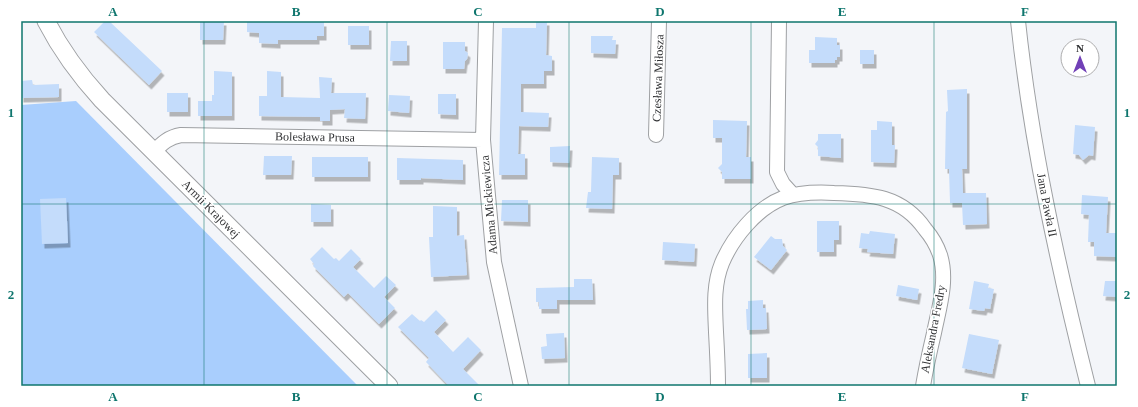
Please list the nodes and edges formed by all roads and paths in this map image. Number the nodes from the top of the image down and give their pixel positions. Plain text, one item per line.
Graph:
1 (46, 21) edge
2 (486, 21) edge
3 (659, 21) edge
4 (779, 21) edge
5 (1018, 21) edge
6 (656, 135) dead end
7 (483, 140) junction
8 (154, 152) junction
9 (793, 195) junction
10 (389, 386) edge
11 (522, 386) edge
12 (718, 386) edge
13 (923, 386) edge
14 (1088, 386) edge

1 - 8 street, Armii Krajowej
2 - 7 street, Adama Mickiewicza
3 - 6 street, Czesława Miłosza
4 - 9 street
5 - 14 street, Jana Pawła II
7 - 8 street, Bolesława Prusa
7 - 11 street, Adama Mickiewicza
8 - 10 street, Armii Krajowej
9 - 12 street, Aleksandra Fredry
9 - 13 street, Aleksandra Fredry

